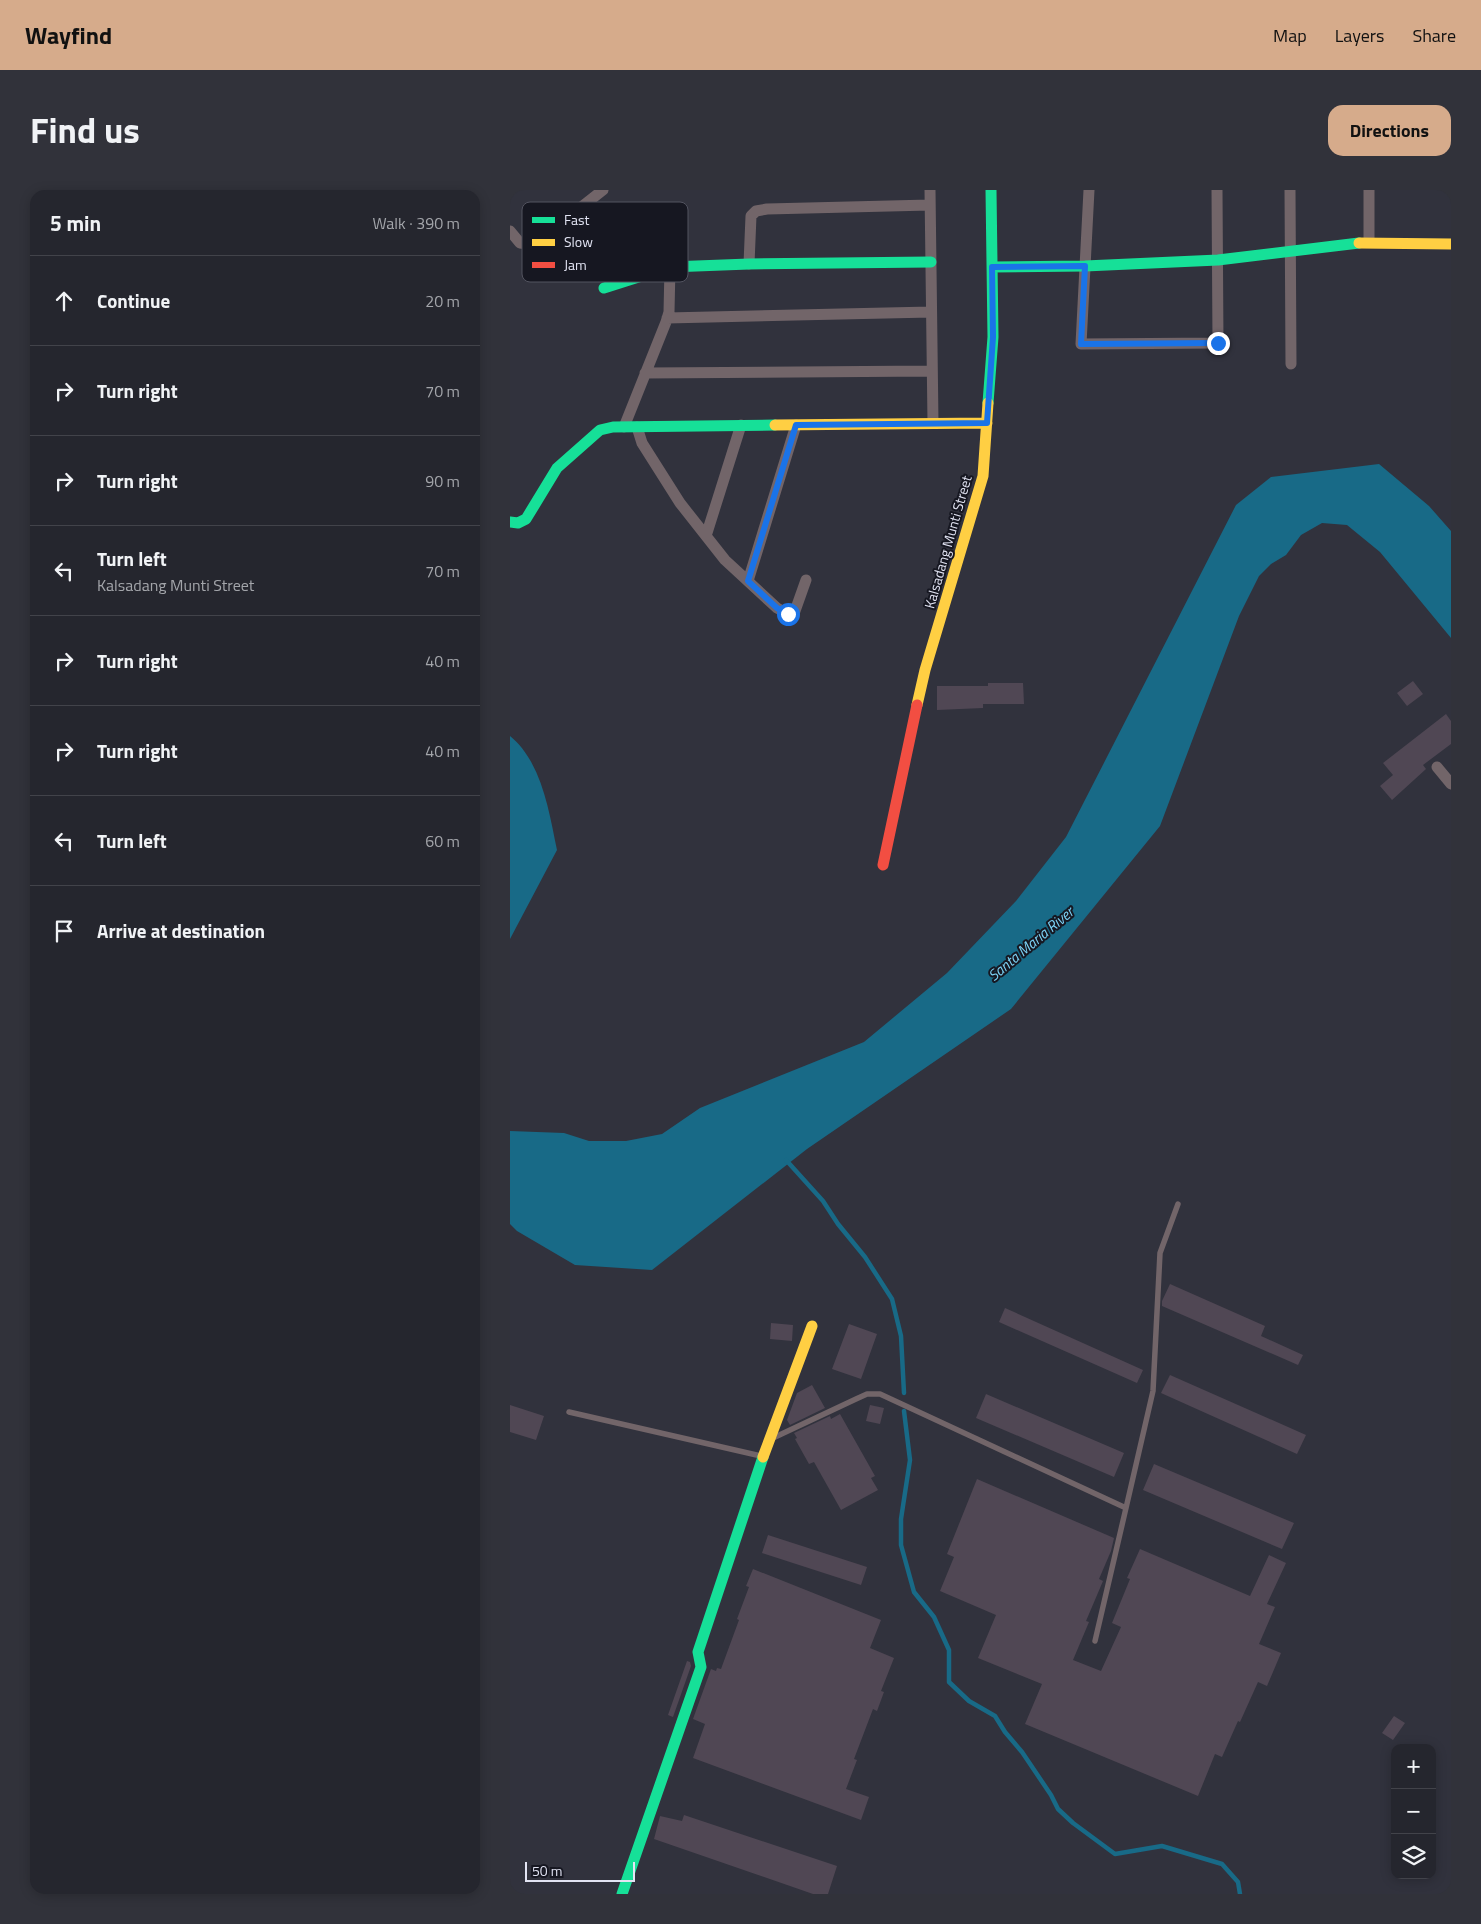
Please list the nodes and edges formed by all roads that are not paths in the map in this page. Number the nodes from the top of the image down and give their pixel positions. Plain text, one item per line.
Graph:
1 (603, 190) edge
2 (930, 190) edge
3 (991, 190) edge
4 (1089, 190) edge
5 (1217, 190) edge
6 (1290, 190) edge
7 (1368, 190) edge
8 (588, 202) edge
9 (930, 205) junction
10 (510, 230) edge
11 (1368, 242) junction
12 (522, 243) edge
13 (1451, 244) edge
14 (1290, 252) junction
15 (1218, 260) junction
16 (931, 262) junction
17 (749, 264) junction
18 (688, 266) edge
19 (1085, 266) junction
20 (992, 267) junction
21 (623, 282) edge
22 (669, 282) edge
23 (604, 288) dead end
24 (932, 312) junction
25 (667, 318) junction
26 (1291, 364) dead end
27 (932, 370) junction
28 (645, 373) junction
29 (933, 423) junction
30 (987, 423) junction
31 (741, 425) junction
32 (796, 425) junction
33 (624, 427) junction
34 (637, 427) junction
35 (510, 522) edge
36 (706, 536) junction
37 (806, 580) dead end
38 (748, 581) junction
39 (1437, 767) dead end
40 (1451, 784) edge
41 (883, 865) dead end
42 (1178, 1204) dead end
43 (812, 1326) dead end
44 (569, 1412) dead end
45 (769, 1440) junction
46 (763, 1456) junction
47 (1126, 1508) junction
48 (1095, 1640) dead end
49 (622, 1894) edge

1 - 8 street
2 - 9 street
3 - 20 street, Kalsadang Munti Street
4 - 19 street
5 - 15 street
6 - 14 street
7 - 11 street
9 - 16 street
9 - 17 street
10 - 12 street
11 - 13 street
11 - 14 street
14 - 15 street
14 - 26 street
15 - 19 street
15 - 19 street
16 - 17 street
16 - 24 street
17 - 18 street
19 - 20 street
20 - 30 street, Kalsadang Munti Street
21 - 23 street
22 - 25 street
24 - 25 street
24 - 27 street
25 - 28 street
27 - 28 street
27 - 29 street
28 - 33 street
29 - 30 street
29 - 32 street
30 - 41 street, Kalsadang Munti Street
31 - 32 street
31 - 34 street
31 - 36 street
32 - 38 street
33 - 34 street
33 - 35 street
34 - 36 street
36 - 38 street
37 - 38 street
39 - 40 street
42 - 47 lane
43 - 45 street
44 - 46 lane
45 - 46 street
45 - 47 lane
46 - 49 street
47 - 48 lane

